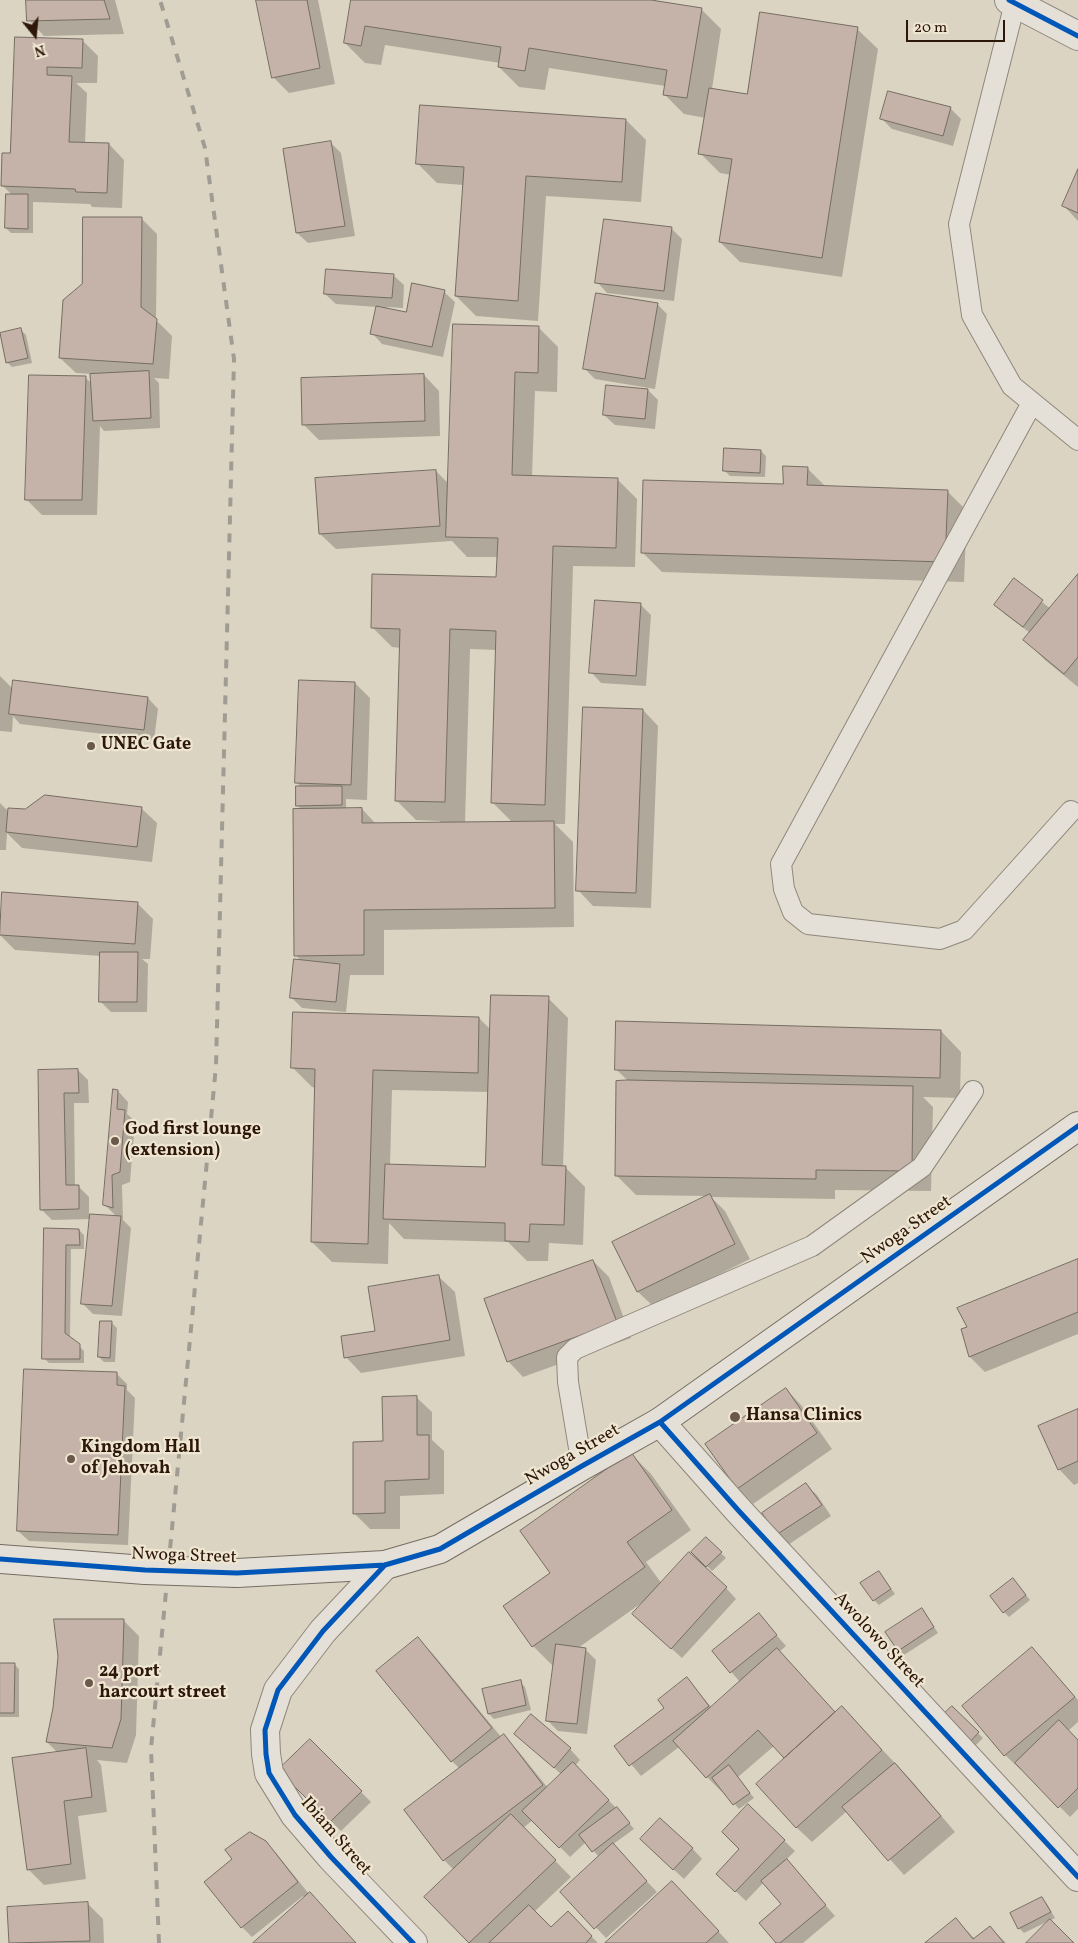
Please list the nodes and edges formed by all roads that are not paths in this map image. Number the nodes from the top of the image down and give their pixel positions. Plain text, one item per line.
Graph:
1 (1012, 1) edge
2 (1078, 36) edge
3 (1032, 403) junction
4 (1078, 440) edge
5 (1071, 811) dead end
6 (973, 1091) dead end
7 (1078, 1126) edge
8 (660, 1422) junction
9 (582, 1466) junction
10 (0, 1559) edge
11 (386, 1565) junction
12 (1078, 1877) edge
13 (414, 1943) edge

1 - 2 street
1 - 3 lane
3 - 4 lane
3 - 5 lane
6 - 9 lane
7 - 8 street, Nwoga Street
8 - 9 street, Nwoga Street
8 - 12 street, Awolowo Street
9 - 11 street, Nwoga Street
10 - 11 street, Nwoga Street, bridge
11 - 13 street, Ibiam Street

